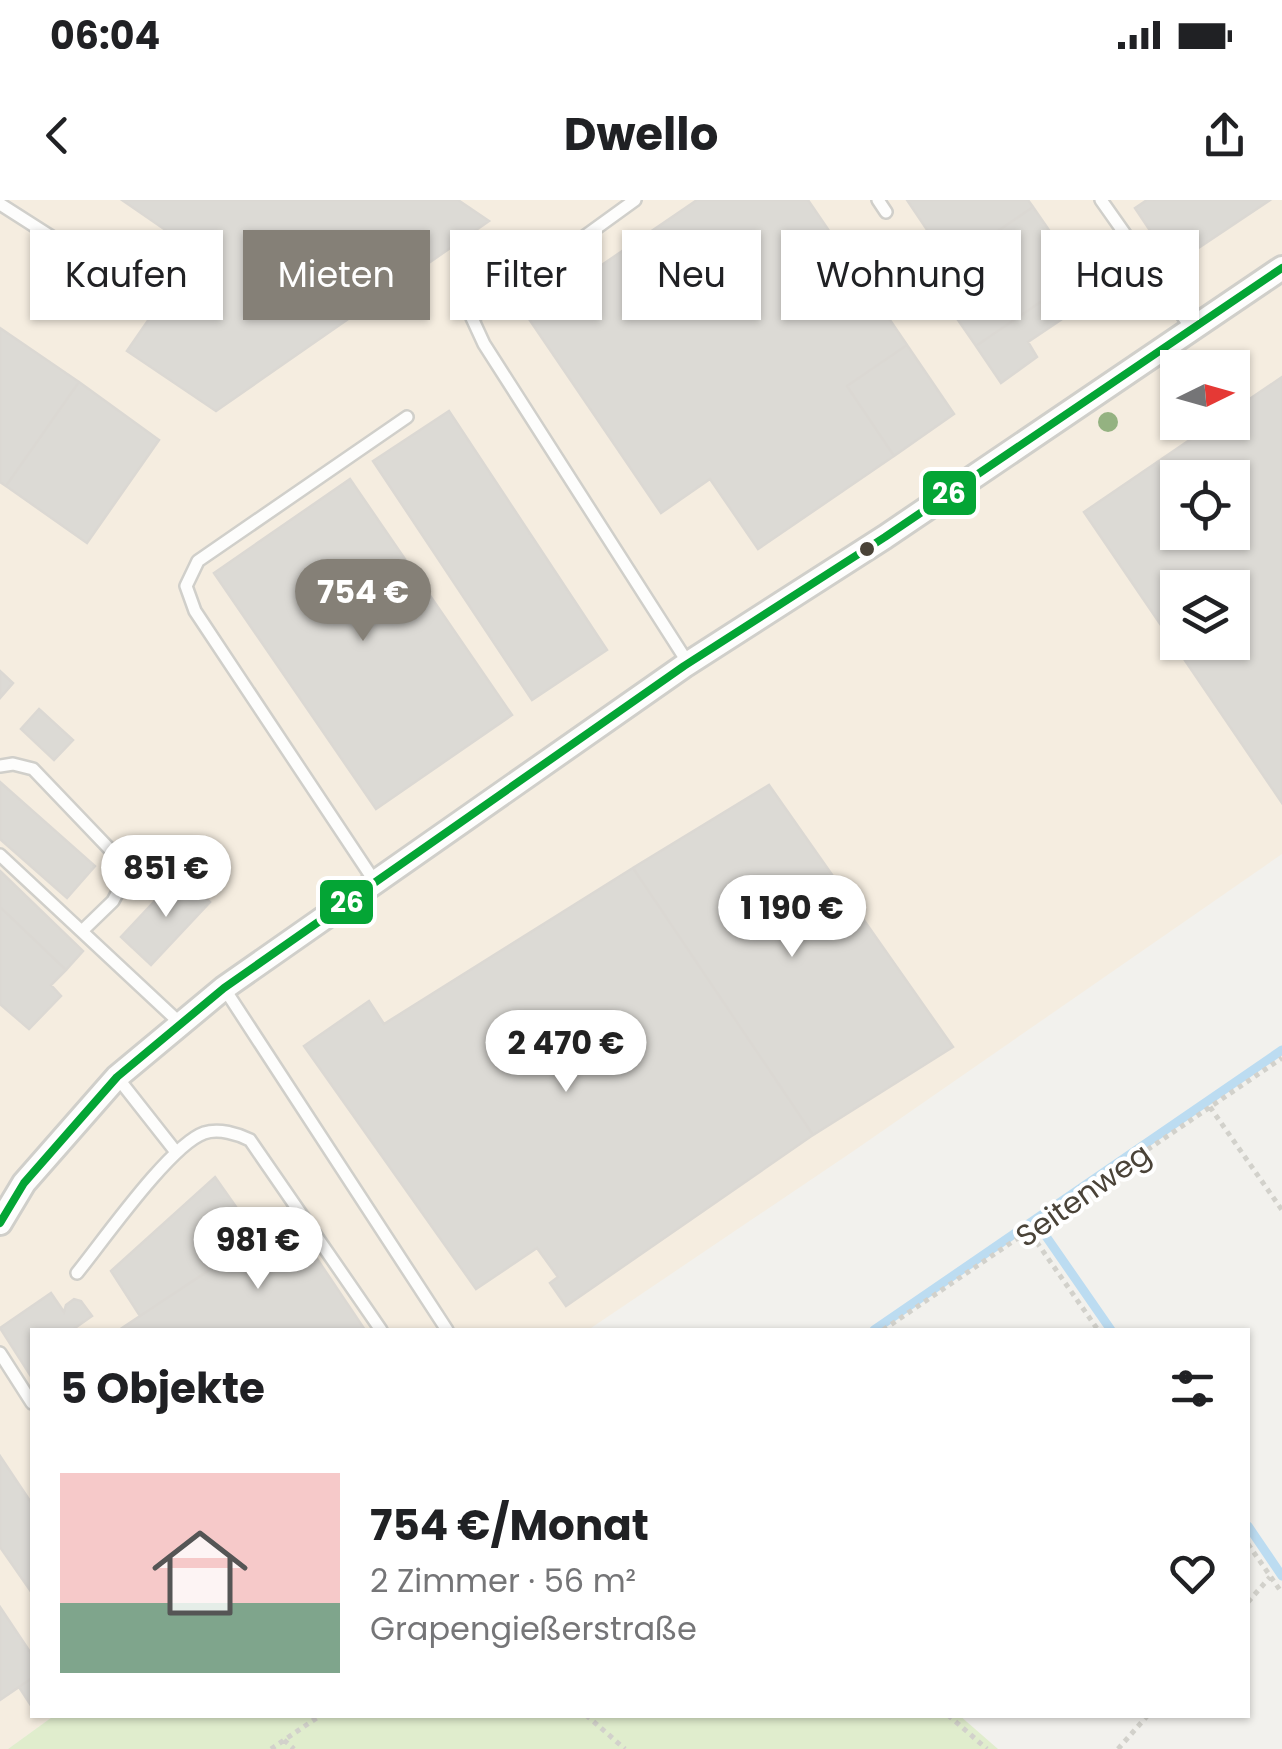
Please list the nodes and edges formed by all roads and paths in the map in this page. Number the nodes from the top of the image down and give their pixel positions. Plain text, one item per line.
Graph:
1 (635, 200) edge
2 (878, 200) edge
3 (1101, 200) edge
4 (0, 204) edge
5 (886, 212) dead end
6 (41, 230) edge
7 (1282, 268) edge
8 (1192, 329) junction
9 (407, 417) dead end
10 (688, 663) junction
11 (0, 766) edge
12 (0, 855) edge
13 (375, 882) junction
14 (82, 932) junction
15 (224, 988) junction
16 (181, 1024) junction
17 (1282, 1058) edge
18 (117, 1077) junction
19 (1210, 1107) junction
20 (176, 1152) junction
21 (1282, 1210) edge
22 (0, 1222) edge
23 (1030, 1233) junction
24 (77, 1273) dead end
25 (380, 1328) edge
26 (446, 1328) edge
27 (886, 1328) edge
28 (1097, 1328) edge
29 (0, 1354) edge
30 (30, 1400) edge
31 (1250, 1547) edge
32 (1270, 1576) junction
33 (1282, 1594) edge
34 (1250, 1600) edge
35 (317, 1718) edge
36 (589, 1718) edge
37 (951, 1718) edge
38 (1145, 1718) edge
39 (284, 1740) junction
40 (271, 1749) edge
41 (294, 1749) edge
42 (625, 1749) edge
43 (987, 1749) edge
44 (1118, 1749) edge

1 - 10 lane
2 - 5 lane
3 - 8 lane
4 - 6 lane
7 - 8 street
8 - 10 street
9 - 13 lane
10 - 13 street
11 - 14 lane
12 - 14 lane
13 - 15 street
14 - 16 lane
15 - 16 street
15 - 26 lane
16 - 18 street
17 - 19 path, Seitenweg
18 - 20 lane
18 - 22 street
19 - 21 path
19 - 23 path, Seitenweg
20 - 24 lane
20 - 25 lane
23 - 27 path, Seitenweg
23 - 28 path
29 - 30 lane
31 - 32 path
32 - 33 path
32 - 34 path
35 - 39 path
36 - 42 path
37 - 43 path
38 - 44 path
39 - 40 path
39 - 41 path

